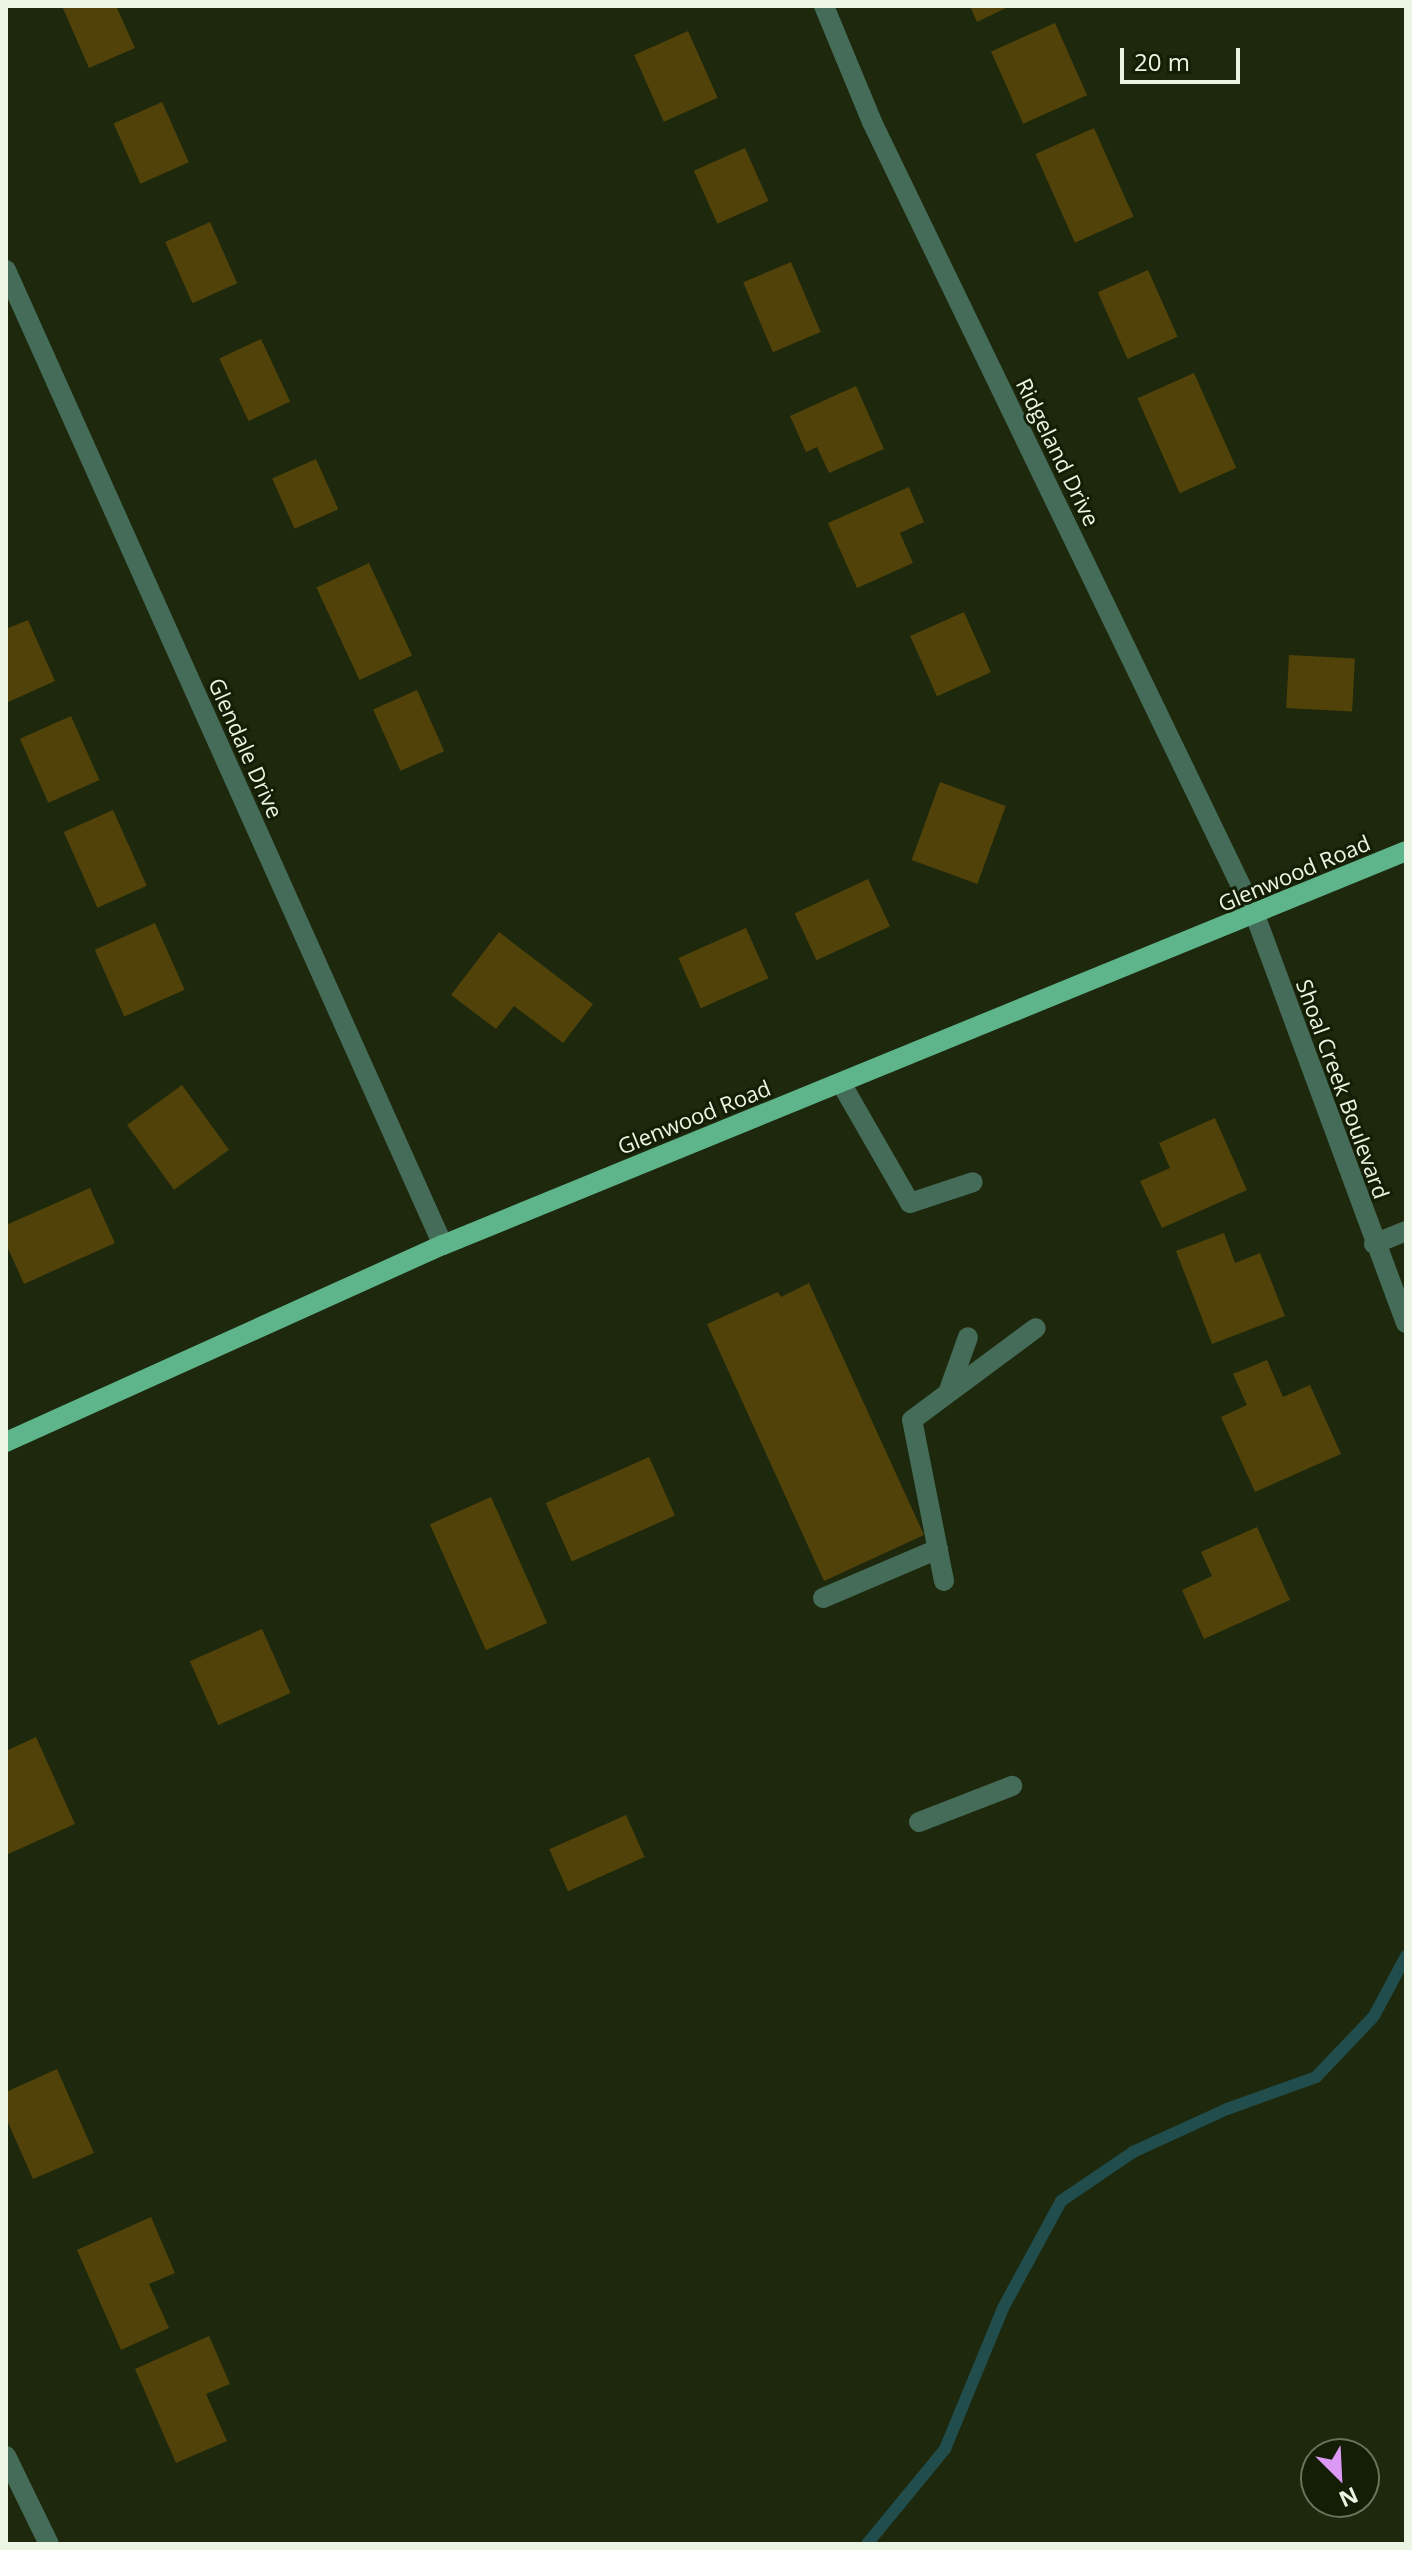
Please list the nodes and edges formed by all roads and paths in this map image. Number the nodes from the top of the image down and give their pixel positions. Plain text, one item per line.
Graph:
1 (824, 6) edge
2 (6, 270) edge
3 (1406, 851) edge
4 (1255, 915) junction
5 (841, 1083) junction
6 (973, 1182) dead end
7 (1406, 1231) edge
8 (1374, 1244) junction
9 (443, 1245) junction
10 (1406, 1323) edge
11 (1036, 1328) dead end
12 (968, 1337) dead end
13 (949, 1390) junction
14 (6, 1442) edge
15 (938, 1549) junction
16 (944, 1581) dead end
17 (823, 1598) dead end
18 (1012, 1786) dead end
19 (919, 1822) dead end
20 (6, 2456) edge
21 (49, 2544) edge

1 - 4 street, Ridgeland Drive
2 - 9 street, Glendale Drive
3 - 4 main road, Glenwood Road
4 - 5 main road, Glenwood Road
4 - 8 street, Shoal Creek Boulevard
5 - 6 street
5 - 9 main road, Glenwood Road
7 - 8 street
8 - 10 street, Shoal Creek Boulevard
9 - 14 main road, Glenwood Road
11 - 13 street
12 - 13 street
13 - 15 street
15 - 16 street
15 - 17 street
18 - 19 street
20 - 21 street

